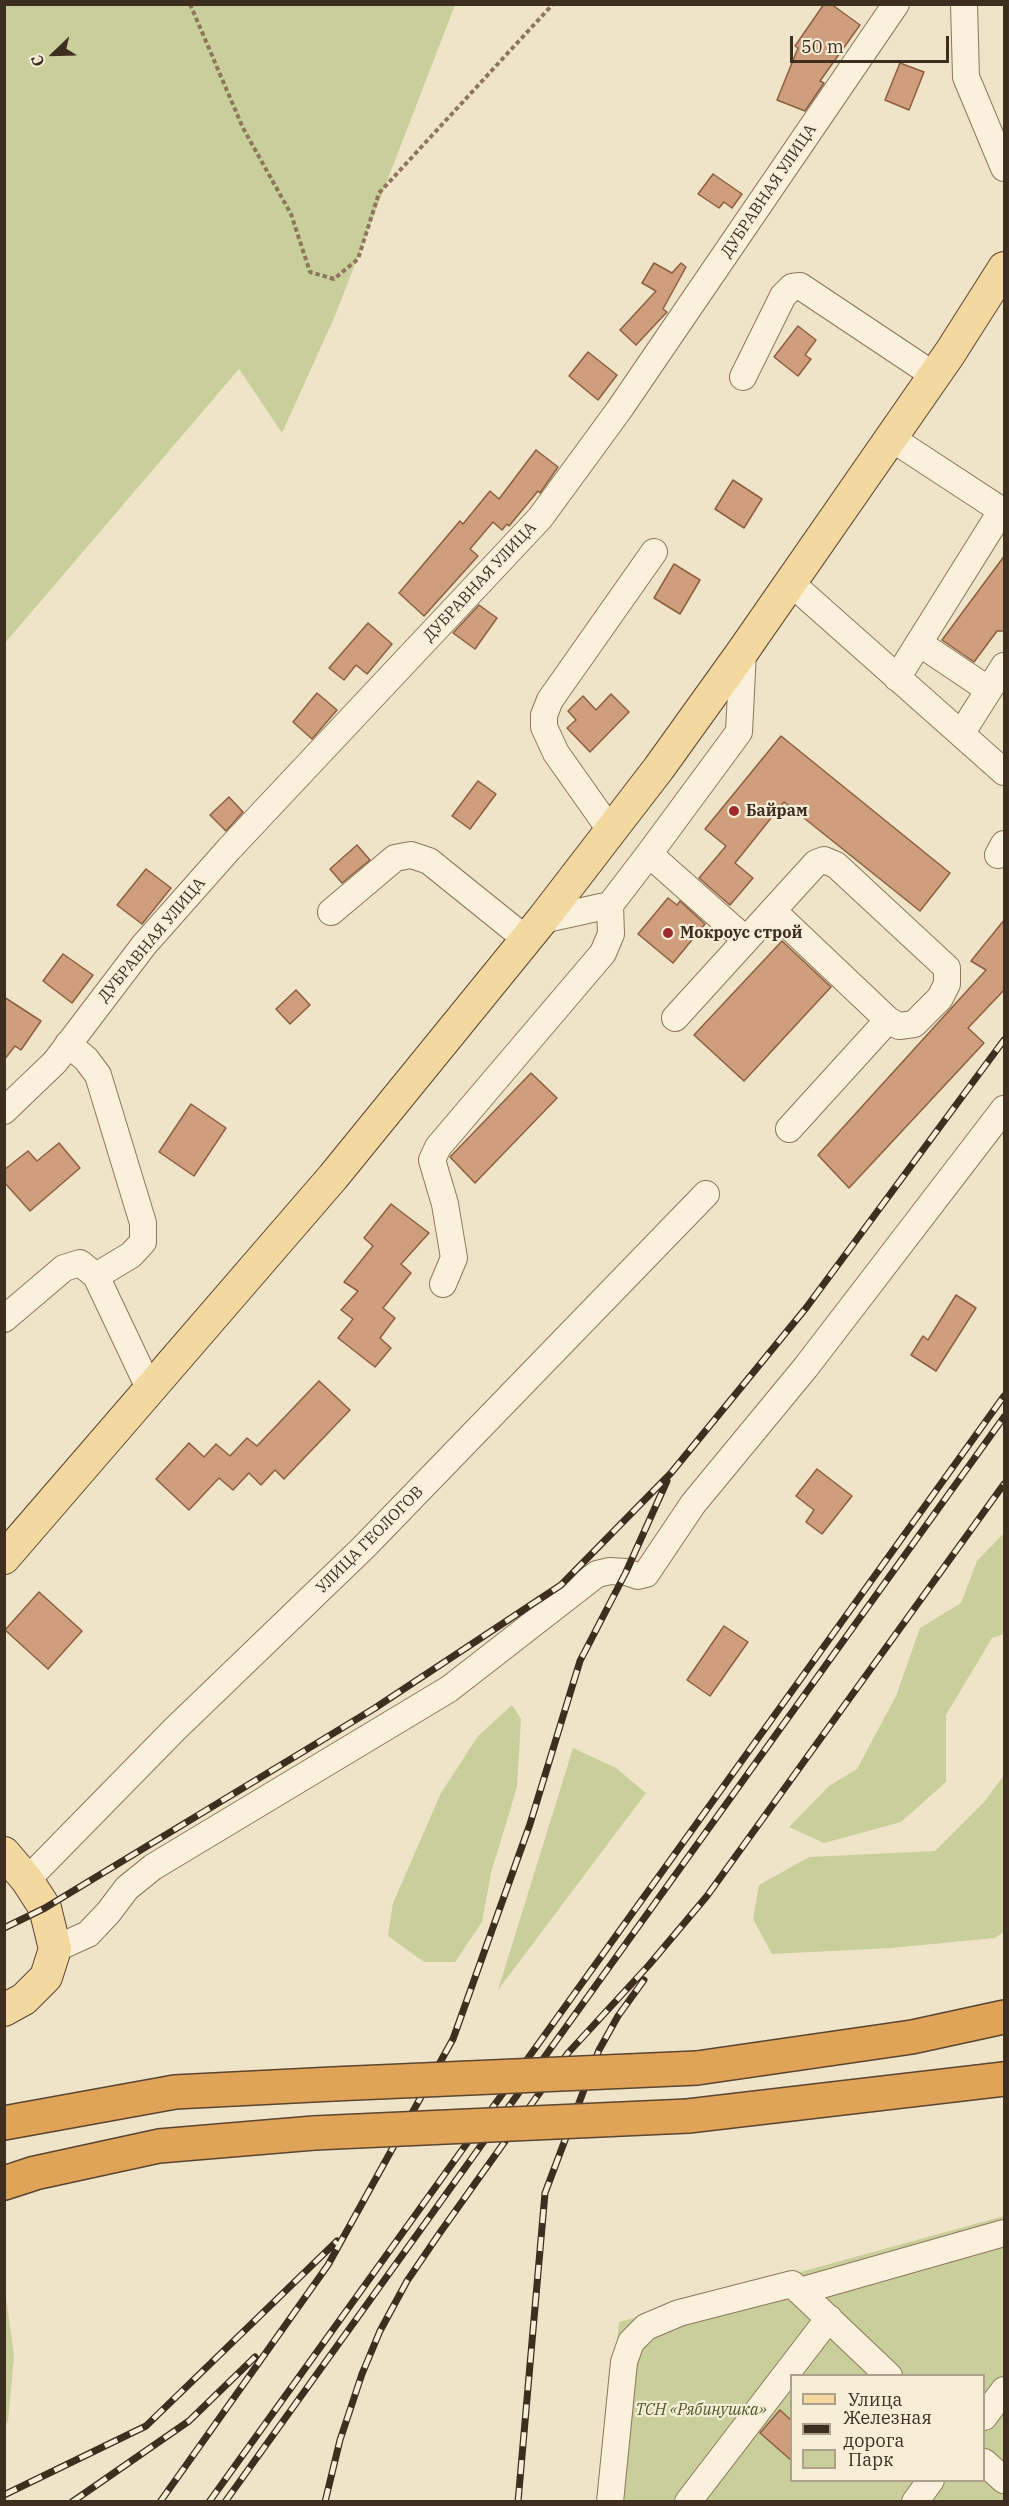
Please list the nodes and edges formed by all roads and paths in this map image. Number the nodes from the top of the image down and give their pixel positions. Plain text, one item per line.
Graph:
1 (190, 4) edge
2 (553, 4) edge
3 (896, 4) edge
4 (964, 4) edge
5 (1005, 168) edge
6 (1005, 268) edge
7 (743, 376) dead end
8 (934, 376) junction
9 (891, 438) junction
10 (1003, 511) edge
11 (654, 552) dead end
12 (791, 583) junction
13 (919, 643) junction
14 (743, 651) junction
15 (1005, 666) edge
16 (897, 678) junction
17 (989, 690) junction
18 (961, 734) junction
19 (1005, 772) edge
20 (611, 831) junction
21 (649, 854) junction
22 (610, 905) junction
23 (772, 911) junction
24 (331, 912) dead end
25 (534, 930) junction
26 (746, 940) junction
27 (675, 1018) dead end
28 (888, 1020) junction
29 (68, 1044) junction
30 (1005, 1109) edge
31 (4, 1111) edge
32 (789, 1129) dead end
33 (706, 1194) dead end
34 (96, 1275) junction
35 (443, 1284) dead end
36 (4, 1319) edge
37 (150, 1390) junction
38 (4, 1558) edge
39 (12, 1864) edge
40 (55, 1949) junction
41 (4, 2010) edge
42 (1005, 2017) edge
43 (1005, 2079) edge
44 (4, 2123) edge
45 (4, 2183) edge
46 (1005, 2233) edge
47 (800, 2291) junction
48 (829, 2318) junction
49 (887, 2374) edge
50 (1005, 2390) edge
51 (985, 2416) edge
52 (985, 2463) edge
53 (1005, 2480) edge
54 (930, 2482) edge
55 (610, 2502) edge
56 (688, 2502) edge
57 (915, 2502) edge

1 - 2 path
3 - 29 street, ДУБРАВНАЯ УЛИЦА
4 - 5 street
6 - 8 main road
7 - 8 street
8 - 9 main road
9 - 10 street
9 - 12 main road
10 - 13 street
11 - 20 street
12 - 14 main road
12 - 16 street
13 - 16 street
13 - 17 street
14 - 20 main road
14 - 21 street
15 - 17 street
16 - 18 street
17 - 18 street
18 - 19 street
20 - 25 main road
21 - 22 street
21 - 26 street
22 - 25 street
22 - 35 street
23 - 26 street
23 - 28 street
23 - 28 street
24 - 25 street
25 - 37 main road
26 - 27 street
28 - 32 street
29 - 31 street, ДУБРАВНАЯ УЛИЦА
29 - 34 street
30 - 40 street
33 - 39 street, УЛИЦА ГЕОЛОГОВ
34 - 36 street
34 - 37 street
37 - 38 main road
39 - 40 main road
40 - 41 main road
42 - 44 highway, bridge
43 - 45 highway, bridge
46 - 47 street
47 - 48 street
47 - 55 street
48 - 49 street
48 - 56 street
50 - 51 street
52 - 53 street
54 - 57 street

